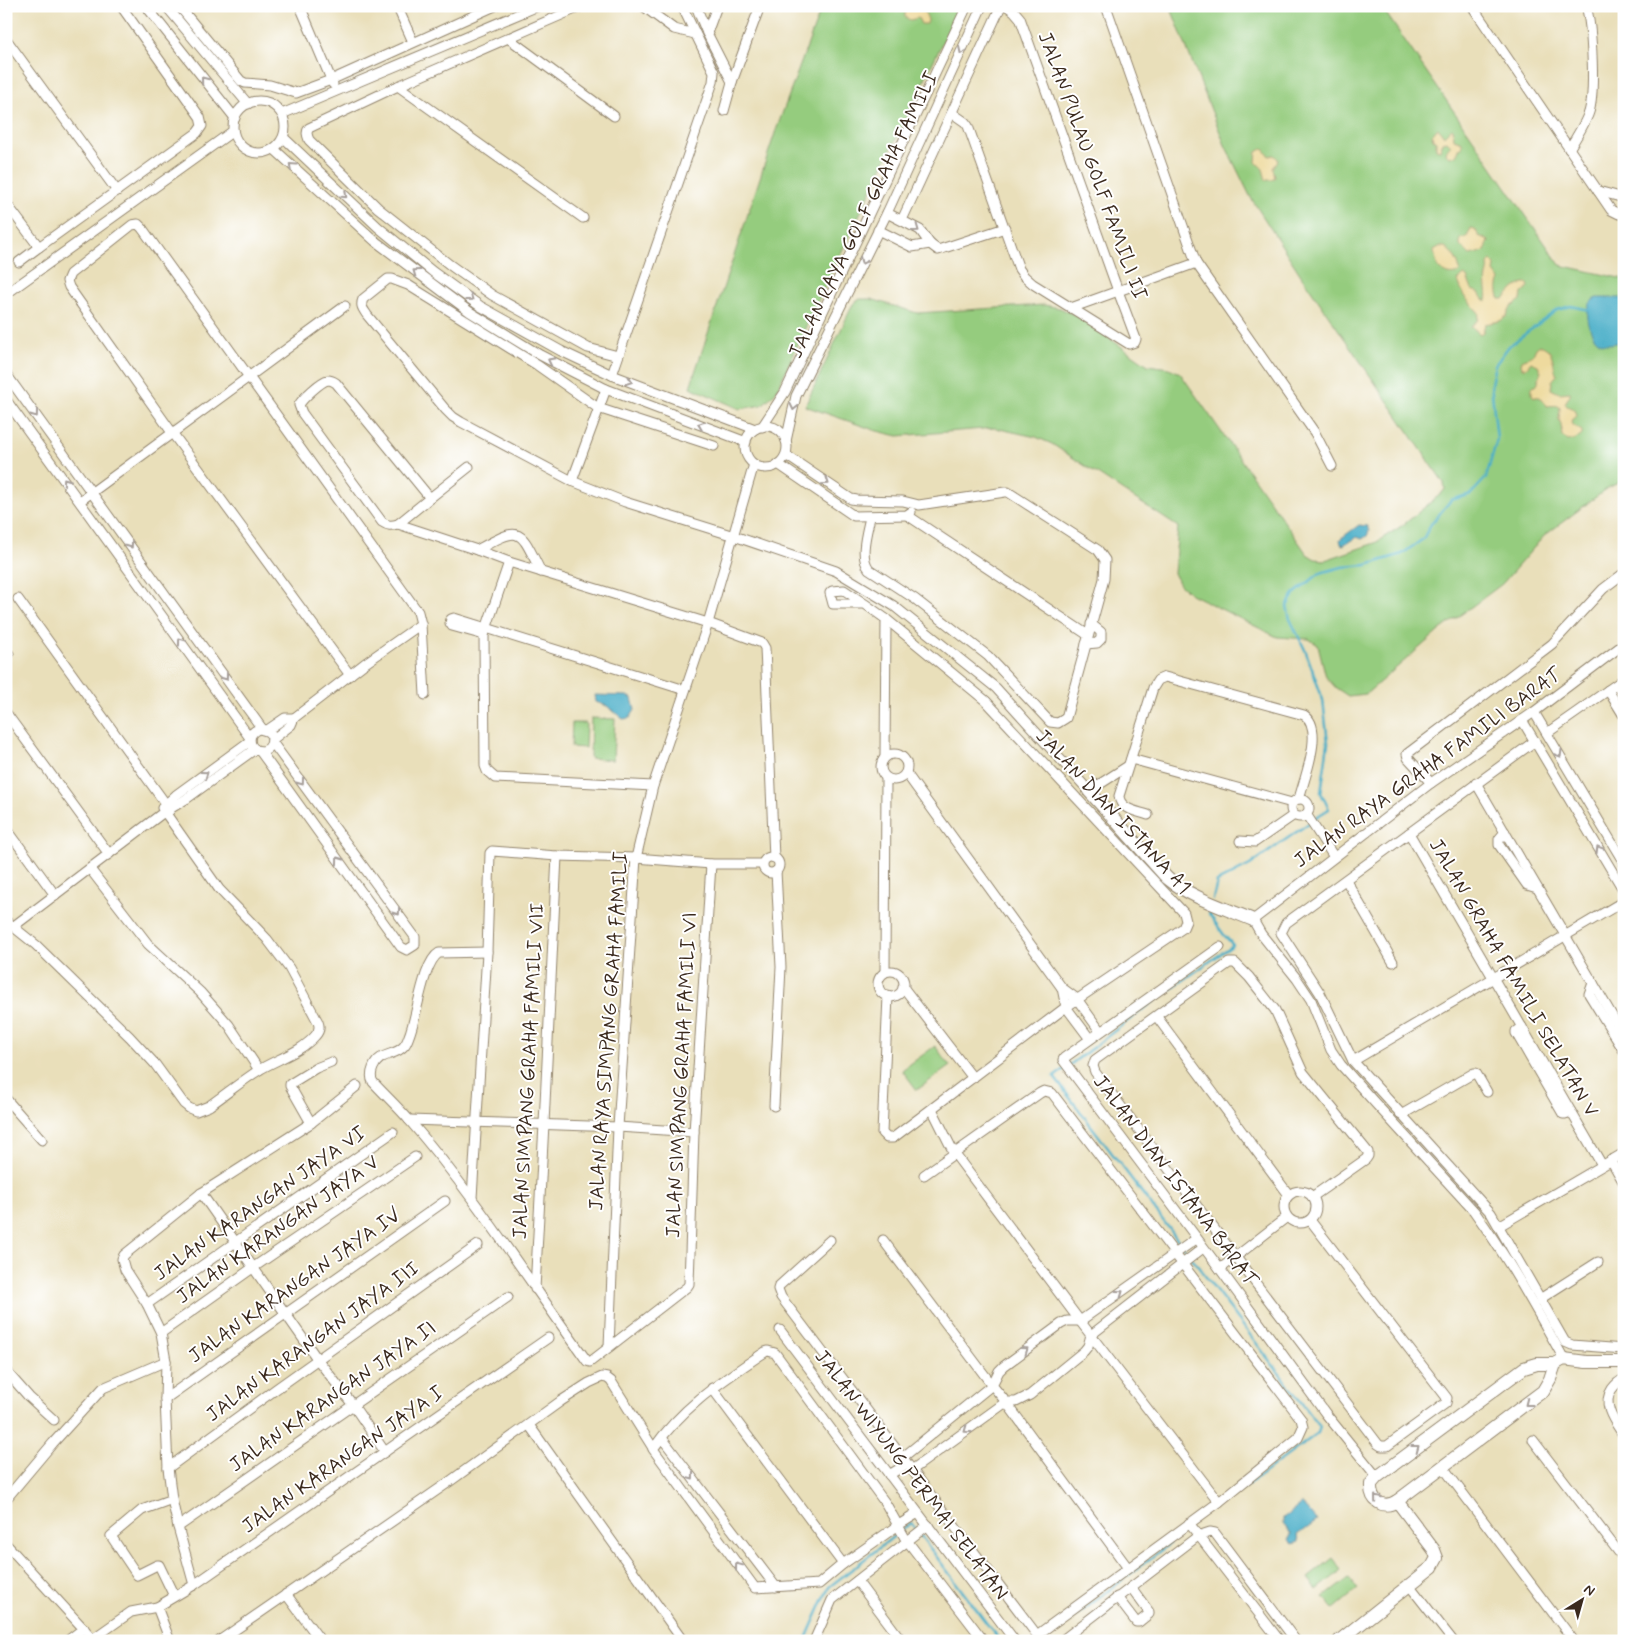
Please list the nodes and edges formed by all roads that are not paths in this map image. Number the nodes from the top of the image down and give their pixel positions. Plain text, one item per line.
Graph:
1 (121, 6) edge
2 (146, 6) edge
3 (166, 6) edge
4 (179, 6) edge
5 (300, 6) edge
6 (397, 6) edge
7 (494, 6) edge
8 (538, 6) edge
9 (582, 6) edge
10 (643, 6) edge
11 (682, 6) edge
12 (696, 6) edge
13 (717, 6) edge
14 (760, 6) edge
15 (967, 6) edge
16 (982, 6) edge
17 (1001, 6) edge
18 (1007, 6) edge
19 (1106, 6) edge
20 (1472, 6) edge
21 (1586, 6) edge
22 (480, 9) edge
23 (707, 33) junction
24 (695, 34) junction
25 (508, 38) junction
26 (6, 39) edge
27 (413, 42) junction
28 (331, 80) junction
29 (732, 82) junction
30 (398, 86) junction
31 (336, 91) junction
32 (248, 104) junction
33 (724, 110) dead end
34 (952, 112) junction
35 (282, 114) junction
36 (614, 116) dead end
37 (235, 118) junction
38 (233, 131) junction
39 (284, 138) junction
40 (274, 149) junction
41 (1569, 149) junction
42 (117, 191) junction
43 (1598, 192) junction
44 (1624, 198) edge
45 (6, 203) edge
46 (887, 213) junction
47 (1624, 214) edge
48 (583, 218) dead end
49 (902, 220) junction
50 (1005, 228) junction
51 (878, 230) junction
52 (930, 244) junction
53 (39, 248) junction
54 (19, 262) dead end
55 (1196, 263) junction
56 (1118, 291) junction
57 (6, 294) edge
58 (345, 306) dead end
59 (1071, 308) junction
60 (618, 356) junction
61 (6, 374) edge
62 (612, 375) junction
63 (250, 376) junction
64 (606, 389) junction
65 (6, 400) edge
66 (598, 408) junction
67 (759, 428) junction
68 (173, 434) junction
69 (786, 441) junction
70 (746, 442) junction
71 (714, 446) dead end
72 (786, 455) junction
73 (754, 464) junction
74 (778, 464) junction
75 (1332, 466) dead end
76 (470, 467) dead end
77 (572, 481) junction
78 (92, 492) junction
79 (430, 498) junction
80 (80, 501) junction
81 (903, 501) junction
82 (919, 505) junction
83 (907, 515) junction
84 (870, 517) junction
85 (398, 524) junction
86 (734, 536) junction
87 (477, 550) junction
88 (509, 562) junction
89 (541, 572) junction
90 (1624, 573) edge
91 (18, 599) dead end
92 (865, 604) dead end
93 (886, 620) junction
94 (708, 623) junction
95 (421, 624) junction
96 (1091, 624) junction
97 (485, 632) junction
98 (1087, 639) junction
99 (1624, 644) edge
100 (350, 675) junction
101 (1624, 679) edge
102 (684, 690) junction
103 (1608, 690) junction
104 (425, 695) dead end
105 (1534, 712) junction
106 (6, 713) edge
107 (1624, 716) edge
108 (294, 718) junction
109 (1522, 720) junction
110 (265, 730) junction
111 (1547, 733) junction
112 (1534, 740) junction
113 (272, 741) junction
114 (254, 745) junction
115 (885, 757) junction
116 (1129, 762) junction
117 (906, 772) junction
118 (886, 779) junction
119 (1431, 783) junction
120 (1476, 783) junction
121 (653, 786) junction
122 (1089, 791) junction
123 (1296, 801) junction
124 (165, 810) junction
125 (1294, 815) junction
126 (1148, 816) dead end
127 (1307, 816) junction
128 (6, 828) edge
129 (1409, 833) junction
130 (1240, 840) dead end
131 (109, 854) junction
132 (557, 856) junction
133 (1334, 857) junction
134 (636, 858) junction
135 (774, 858) junction
136 (1624, 863) edge
137 (711, 864) junction
138 (762, 864) junction
139 (90, 869) junction
140 (776, 871) junction
141 (1346, 880) junction
142 (1624, 891) edge
143 (55, 895) junction
144 (1624, 901) edge
145 (1254, 920) junction
146 (6, 921) edge
147 (14, 926) junction
148 (1565, 936) junction
149 (1220, 947) dead end
150 (487, 952) junction
151 (1393, 962) dead end
152 (885, 972) junction
153 (1493, 978) junction
154 (1592, 983) junction
155 (903, 987) junction
156 (1062, 988) junction
157 (888, 996) junction
158 (1077, 999) junction
159 (1066, 1007) junction
160 (1157, 1017) junction
161 (1100, 1031) junction
162 (1624, 1036) edge
163 (1090, 1039) junction
164 (1624, 1051) edge
165 (1353, 1061) junction
166 (331, 1062) dead end
167 (260, 1070) junction
168 (973, 1078) junction
169 (357, 1086) dead end
170 (1487, 1092) dead end
171 (6, 1098) edge
172 (774, 1106) dead end
173 (932, 1109) junction
174 (1401, 1114) junction
175 (409, 1120) junction
176 (311, 1122) junction
177 (476, 1123) junction
178 (544, 1124) junction
179 (618, 1127) junction
180 (393, 1132) dead end
181 (694, 1132) junction
182 (42, 1140) dead end
183 (1624, 1152) edge
184 (954, 1153) junction
185 (415, 1157) dead end
186 (1611, 1160) junction
187 (1602, 1165) junction
188 (924, 1175) dead end
189 (1624, 1183) edge
190 (202, 1193) junction
191 (1289, 1195) junction
192 (1312, 1197) junction
193 (472, 1198) junction
194 (445, 1201) dead end
195 (1287, 1217) junction
196 (1310, 1220) junction
197 (1499, 1226) junction
198 (830, 1240) dead end
199 (883, 1240) dead end
200 (1194, 1240) junction
201 (236, 1242) junction
202 (478, 1245) dead end
203 (1200, 1249) junction
204 (1176, 1252) junction
205 (1235, 1257) junction
206 (1598, 1262) dead end
207 (1184, 1263) junction
208 (254, 1267) junction
209 (1220, 1269) junction
210 (534, 1289) junction
211 (508, 1297) dead end
212 (1540, 1299) junction
213 (147, 1304) junction
214 (285, 1314) junction
215 (1080, 1321) junction
216 (780, 1330) dead end
217 (161, 1333) junction
218 (1091, 1335) junction
219 (548, 1338) dead end
220 (609, 1347) junction
221 (1624, 1349) edge
222 (318, 1360) junction
223 (166, 1361) junction
224 (1559, 1362) junction
225 (1624, 1362) edge
226 (6, 1371) edge
227 (1624, 1379) edge
228 (992, 1385) junction
229 (712, 1388) junction
230 (166, 1399) junction
231 (1006, 1402) junction
232 (353, 1405) junction
233 (54, 1420) dead end
234 (528, 1425) junction
235 (1624, 1436) edge
236 (662, 1438) junction
237 (1533, 1440) dead end
238 (654, 1450) junction
239 (385, 1452) junction
240 (907, 1464) junction
241 (1443, 1467) junction
242 (168, 1468) junction
243 (889, 1475) junction
244 (1377, 1477) junction
245 (6, 1499) edge
246 (172, 1500) junction
247 (1397, 1501) junction
248 (1218, 1502) junction
249 (918, 1514) junction
250 (1190, 1524) junction
251 (178, 1527) junction
252 (898, 1527) junction
253 (926, 1527) junction
254 (1198, 1535) junction
255 (908, 1539) junction
256 (7, 1545) edge
257 (1624, 1559) edge
258 (843, 1564) junction
259 (1128, 1568) junction
260 (857, 1581) junction
261 (194, 1585) junction
262 (1410, 1586) junction
263 (776, 1587) junction
264 (1131, 1587) junction
265 (286, 1594) junction
266 (174, 1596) junction
267 (1117, 1597) junction
268 (156, 1607) junction
269 (84, 1628) junction
270 (1040, 1638) edge
271 (816, 1639) edge
272 (95, 1640) edge
273 (320, 1640) dead end
274 (67, 1641) edge
275 (170, 1641) edge
276 (219, 1641) edge
277 (683, 1641) edge
278 (902, 1641) edge
279 (984, 1641) edge
280 (1015, 1641) edge
281 (1061, 1641) edge
282 (1280, 1641) edge
283 (1296, 1641) edge
284 (1339, 1641) edge
285 (1453, 1641) edge
286 (1574, 1641) edge

1 - 42 street
37 -> 2 street
3 - 32 street
4 - 28 street
5 - 28 street
6 - 27 street
7 - 22 street
8 - 31 street
9 - 25 street
10 - 24 street
11 - 24 street
12 - 23 street
13 - 23 street
14 - 29 street
15 - 67 street, JALAN RAYA GOLF GRAHA FAMILI
16 -> 46 street, JALAN RAYA GOLF GRAHA FAMILI
17 - 34 street
18 - 56 street, JALAN PULAU GOLF FAMILI II
19 - 55 street
20 - 41 street
21 - 41 street
22 - 27 street
23 - 29 street
24 - 60 street
25 - 30 street
25 - 36 street
26 - 42 street
27 - 28 street
28 - 31 street
29 - 33 street
30 - 48 street
30 - 60 street
31 - 35 street
32 - 35 street
32 - 37 street
34 - 49 street
34 - 50 street
35 - 39 street
37 - 38 street
38 - 40 street
38 - 57 street
39 - 40 street
39 -> 62 street
64 -> 40 street
41 - 43 street
42 - 53 street
43 - 44 street
43 - 47 street
45 - 53 street
46 - 49 street
46 - 51 street, JALAN RAYA GOLF GRAHA FAMILI
49 -> 52 street
50 - 52 street
50 - 59 street
51 - 52 street
51 -> 69 street, JALAN RAYA GOLF GRAHA FAMILI
53 - 54 street
55 - 56 street
55 - 75 street
56 - 59 street
56 - 59 street, JALAN PULAU GOLF FAMILI II
58 - 63 street
60 - 62 street
61 -> 78 street
62 -> 67 street
63 - 68 street
63 - 68 street
63 - 95 street
64 - 66 street
70 -> 64 street
80 -> 65 street
66 - 71 street
66 - 77 street
66 - 77 street
67 - 69 street
67 - 70 street
68 - 78 street
68 - 100 street
69 - 72 street
70 - 73 street
72 - 74 street
72 -> 81 street
73 - 74 street
73 - 86 street, JALAN RAYA SIMPANG GRAHA FAMILI
74 - 84 street
76 - 79 street
77 - 86 street
78 - 80 street
78 -> 110 street
79 - 85 street
79 - 85 street
114 -> 80 street
81 - 82 street
81 - 83 street
82 - 83 street
82 - 96 street
83 - 84 street
83 - 98 street
84 - 98 street
85 - 87 street
86 - 94 street, JALAN RAYA SIMPANG GRAHA FAMILI
86 - 122 street
87 - 88 street
87 - 89 street
88 - 89 street
88 - 97 street
89 - 94 street
90 - 119 street
91 - 124 street
92 - 93 street, JALAN DIAN ISTANA A1
93 - 115 street
93 - 158 street, JALAN DIAN ISTANA A1
94 - 102 street, JALAN RAYA SIMPANG GRAHA FAMILI
94 - 135 street
95 - 100 street
95 - 104 street
96 - 98 street
96 - 98 street
97 - 102 street
97 - 121 street
99 - 105 street, JALAN RAYA GRAHA FAMILI BARAT
100 - 108 street
101 - 103 street
102 - 121 street, JALAN RAYA SIMPANG GRAHA FAMILI
103 - 107 street
103 - 111 street
105 - 109 street, JALAN RAYA GRAHA FAMILI BARAT
105 - 111 street
106 - 131 street
108 - 110 street
108 - 113 street
109 - 112 street
109 - 119 street, JALAN RAYA GRAHA FAMILI BARAT
110 - 113 street
110 - 114 street
111 -> 136 street
112 - 120 street
142 -> 112 street
113 - 114 street
113 -> 114 street
114 - 124 street
115 - 117 street
115 - 118 street
116 - 122 street
116 - 123 street
116 - 123 street
116 - 126 street
117 - 118 street
117 - 156 street
118 - 152 street
119 - 133 street, JALAN RAYA GRAHA FAMILI BARAT
120 - 129 street
120 - 148 street
121 - 134 street, JALAN RAYA SIMPANG GRAHA FAMILI
122 - 145 street
123 - 125 street
123 - 127 street
124 - 131 street
124 - 167 street
125 - 127 street
125 - 130 street
127 - 133 street
128 - 143 street
129 - 141 street
129 - 153 street, JALAN GRAHA FAMILI SELATAN V
131 - 139 street
132 - 134 street
132 - 150 street
132 - 178 street, JALAN SIMPANG GRAHA FAMILI VII
133 - 145 street, JALAN RAYA GRAHA FAMILI BARAT
134 - 137 street
134 - 179 street, JALAN RAYA SIMPANG GRAHA FAMILI
135 - 138 street
135 - 140 street
137 - 138 street
137 - 181 street, JALAN SIMPANG GRAHA FAMILI VI
138 - 140 street
139 - 143 street
139 - 167 street
140 - 172 street
141 - 151 street
141 - 165 street
143 - 147 street
144 - 148 street
145 - 224 street
146 - 147 street
147 - 167 street
148 - 153 street
148 - 154 street
149 - 161 street, JALAN DIAN ISTANA BARAT
150 - 175 street
150 - 177 street
152 - 155 street
152 - 157 street
153 - 165 street
153 - 187 street, JALAN GRAHA FAMILI SELATAN V
154 - 162 street
154 - 164 street
155 - 157 street
155 - 168 street
156 - 158 street
156 - 159 street
157 - 173 street, JALAN DIAN ISTANA A1
158 - 159 street, JALAN DIAN ISTANA A1
158 - 161 street
159 - 163 street
159 - 168 street, JALAN DIAN ISTANA A1
160 - 191 street
160 - 192 street
160 - 205 street
161 - 163 street, JALAN DIAN ISTANA BARAT
163 - 200 street, JALAN DIAN ISTANA BARAT
165 - 174 street
166 - 176 street
168 - 173 street, JALAN DIAN ISTANA A1
169 - 176 street
170 - 174 street
171 - 182 street
173 - 184 street
174 - 197 street
175 - 177 street
175 - 193 street
176 - 190 street
177 - 178 street
177 - 193 street
178 - 179 street
178 - 210 street, JALAN SIMPANG GRAHA FAMILI VII
179 - 181 street
179 - 220 street, JALAN RAYA SIMPANG GRAHA FAMILI
180 - 201 street, JALAN KARANGAN JAYA VI
181 - 220 street, JALAN SIMPANG GRAHA FAMILI VI
183 - 186 street
184 - 188 street
184 - 204 street
184 - 215 street
185 - 208 street, JALAN KARANGAN JAYA V
186 - 187 street
186 - 189 street
187 - 197 street
190 - 201 street
190 - 213 street
191 - 192 street
191 - 195 street
192 - 196 street
193 - 210 street
194 - 214 street, JALAN KARANGAN JAYA IV
195 - 196 street
195 - 205 street
196 - 205 street
197 - 212 street
198 - 240 street
199 - 228 street
200 - 203 street, JALAN DIAN ISTANA BARAT
200 - 204 street
201 - 208 street
201 - 213 street, JALAN KARANGAN JAYA VI
202 - 222 street, JALAN KARANGAN JAYA III
203 - 207 street
203 - 209 street, JALAN DIAN ISTANA BARAT
204 - 207 street
215 -> 204 street
205 - 209 street
206 - 212 street
207 - 218 street
207 - 248 street
208 - 214 street
208 - 217 street, JALAN KARANGAN JAYA V
209 - 244 street, JALAN DIAN ISTANA BARAT
210 - 220 street
211 - 232 street, JALAN KARANGAN JAYA II
212 - 221 street
213 - 217 street
214 - 222 street
214 - 230 street, JALAN KARANGAN JAYA IV
215 - 218 street
228 -> 215 street
216 - 243 street, JALAN WIYUNG PERMAI SELATAN
217 - 223 street
218 - 231 street
218 - 248 street
219 - 239 street, JALAN KARANGAN JAYA I
222 - 232 street
222 - 242 street, JALAN KARANGAN JAYA III
223 - 230 street
223 - 245 street
224 - 225 street
224 -> 241 street
244 -> 224 street
226 - 233 street
227 - 235 street
228 - 231 street
228 - 240 street
229 - 236 street
229 - 252 street
229 - 258 street
230 - 242 street
231 -> 240 street
231 - 259 street
232 - 239 street
232 - 251 street, JALAN KARANGAN JAYA II
234 - 238 street
234 - 265 street
234 - 277 street
236 - 238 street
236 -> 263 street
237 - 257 street
263 -> 238 street
239 - 261 street, JALAN KARANGAN JAYA I
240 - 243 street
240 - 270 street
241 - 247 street
241 - 286 street
242 - 246 street
243 - 249 street, JALAN WIYUNG PERMAI SELATAN
247 -> 244 street
246 - 251 street
246 - 266 street
247 - 262 street
248 - 250 street
249 - 252 street
249 - 253 street, JALAN WIYUNG PERMAI SELATAN
250 - 254 street
250 - 259 street
251 - 261 street
252 - 255 street
252 - 258 street
253 - 255 street
253 - 280 street, JALAN WIYUNG PERMAI SELATAN
254 - 264 street
254 - 282 street
254 - 283 street
255 - 260 street
255 - 279 street
256 - 269 street
258 - 263 street
259 - 270 street
260 - 271 street
260 - 278 street
261 - 266 street, JALAN KARANGAN JAYA I
262 - 284 street
262 - 285 street
264 - 267 street
264 - 267 street
265 - 273 street
265 - 276 street
266 - 268 street, JALAN KARANGAN JAYA I
267 - 281 street
268 - 272 street, JALAN KARANGAN JAYA I
268 - 275 street
269 - 272 street
269 - 274 street

